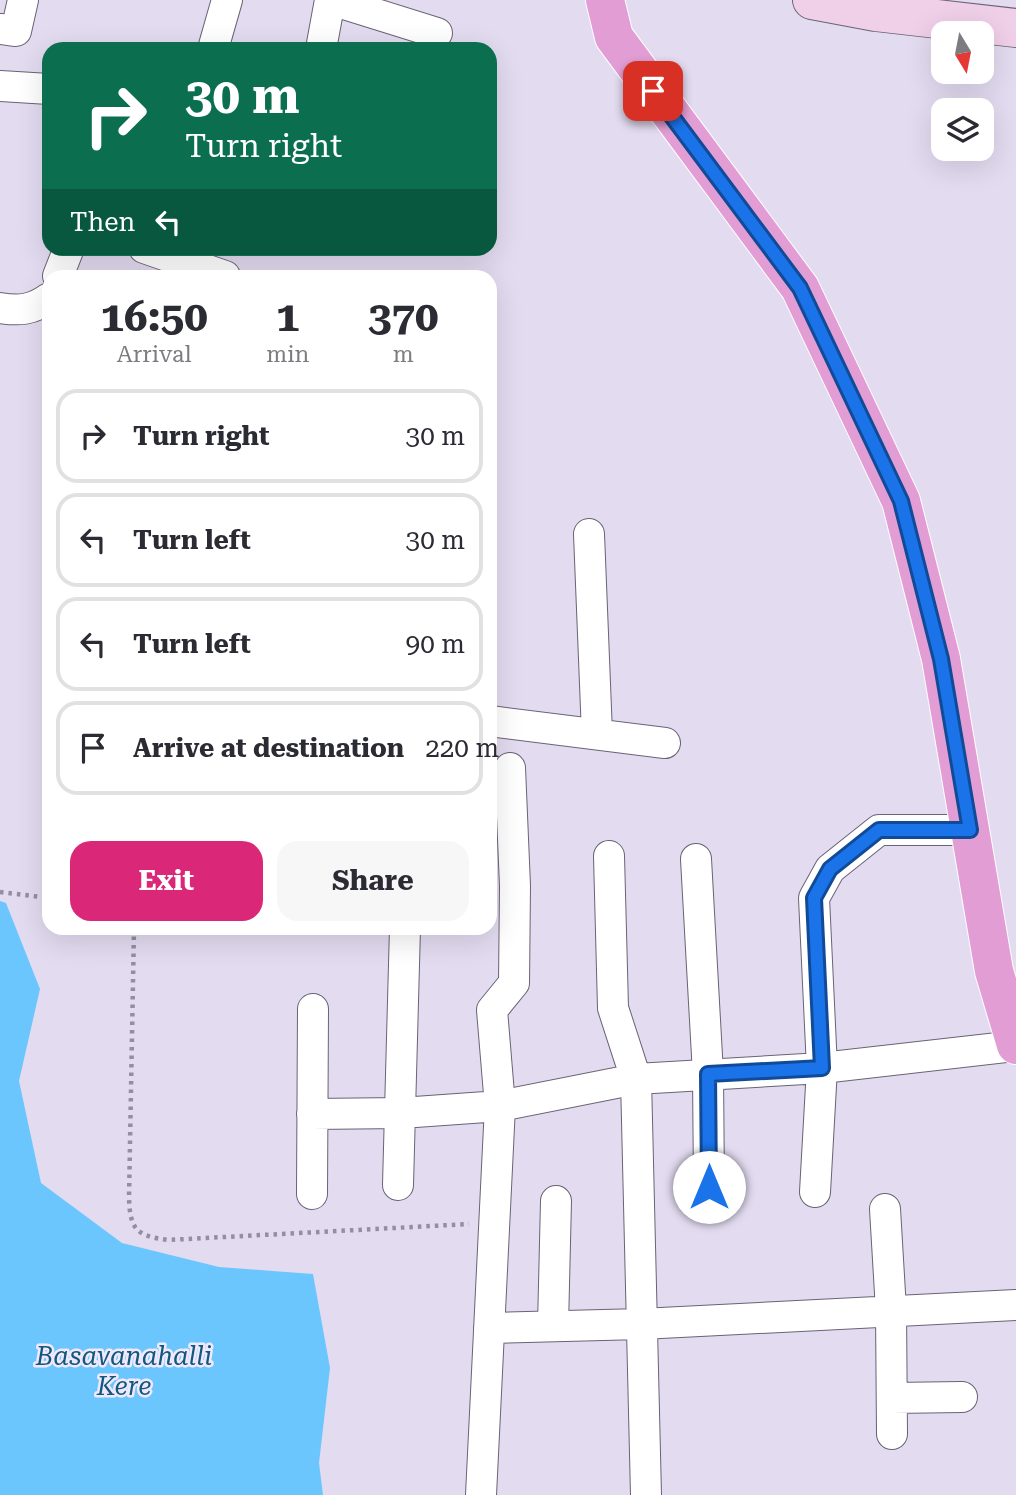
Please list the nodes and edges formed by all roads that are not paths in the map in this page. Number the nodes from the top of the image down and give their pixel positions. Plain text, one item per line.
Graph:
1 (23, 0) edge
2 (227, 0) edge
3 (331, 0) edge
4 (605, 0) edge
5 (812, 0) edge
6 (1016, 28) edge
7 (0, 29) edge
8 (437, 33) dead end
9 (216, 42) edge
10 (322, 42) edge
11 (0, 86) edge
12 (42, 89) edge
13 (167, 256) edge
14 (208, 270) edge
15 (42, 303) edge
16 (0, 309) edge
17 (589, 534) dead end
18 (497, 722) edge
19 (597, 734) junction
20 (665, 743) dead end
21 (510, 768) dead end
22 (970, 830) junction
23 (609, 856) dead end
24 (696, 859) dead end
25 (405, 935) edge
26 (313, 1009) dead end
27 (1016, 1045) edge
28 (822, 1068) junction
29 (708, 1074) junction
30 (636, 1079) junction
31 (500, 1106) junction
32 (312, 1114) junction
33 (401, 1114) junction
34 (398, 1185) dead end
35 (709, 1187) dead end
36 (815, 1192) dead end
37 (313, 1194) dead end
38 (556, 1201) dead end
39 (886, 1209) dead end
40 (1016, 1305) edge
41 (891, 1310) junction
42 (641, 1324) junction
43 (553, 1326) junction
44 (489, 1328) junction
45 (962, 1396) dead end
46 (892, 1398) junction
47 (892, 1434) dead end
48 (481, 1495) edge
49 (646, 1495) edge

1 - 7 street
2 - 9 street
3 - 8 street
3 - 10 street
4 - 22 main road
5 - 6 main road
11 - 12 street
13 - 14 street
15 - 16 street
17 - 19 street
18 - 19 street
19 - 20 street
21 - 31 street
22 - 27 main road
22 - 28 street
23 - 30 street
24 - 29 street
25 - 33 street
26 - 32 street
27 - 28 street
28 - 29 street
28 - 36 street
29 - 30 street
29 - 35 street
30 - 31 street
30 - 42 street
31 - 33 street
31 - 44 street
32 - 33 street
32 - 37 street
33 - 34 street
38 - 43 street
39 - 41 street
40 - 41 street
41 - 42 street
41 - 46 street
42 - 43 street
42 - 49 street
43 - 44 street
44 - 48 street
45 - 46 street
46 - 47 street

